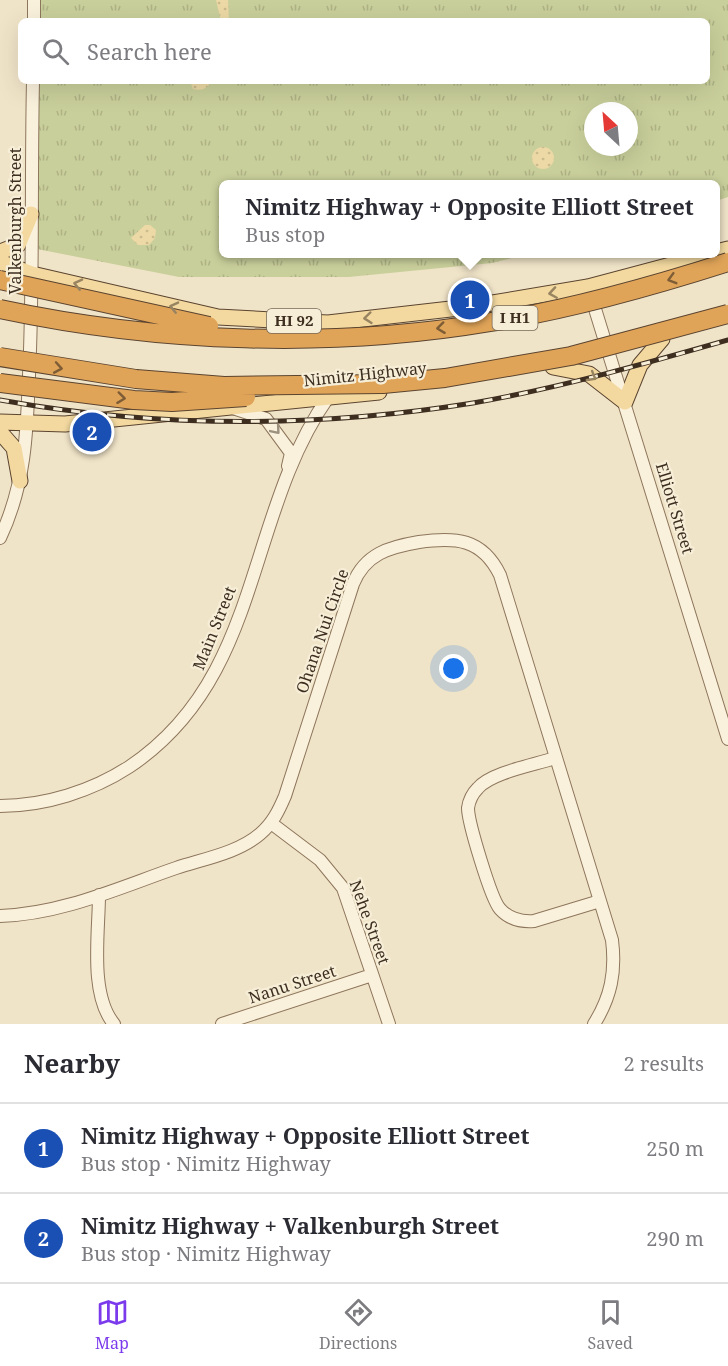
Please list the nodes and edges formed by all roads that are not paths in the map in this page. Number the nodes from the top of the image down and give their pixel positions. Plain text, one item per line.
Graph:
1 (34, 0) edge
2 (34, 18) edge
3 (33, 84) edge
4 (31, 213) junction
5 (0, 252) edge
6 (696, 258) edge
7 (0, 262) edge
8 (728, 262) edge
9 (32, 274) junction
10 (0, 280) edge
11 (588, 288) junction
12 (0, 309) edge
13 (728, 314) edge
14 (728, 320) edge
15 (297, 339) junction
16 (662, 339) junction
17 (610, 352) junction
18 (0, 357) edge
19 (553, 367) junction
20 (0, 383) edge
21 (383, 384) junction
22 (329, 396) junction
23 (625, 402) junction
24 (226, 405) junction
25 (0, 422) edge
26 (27, 423) junction
27 (0, 432) edge
28 (20, 482) junction
29 (285, 482) junction
30 (0, 537) edge
31 (728, 739) edge
32 (555, 758) junction
33 (0, 806) edge
34 (271, 823) junction
35 (99, 895) junction
36 (600, 901) junction
37 (0, 916) edge
38 (372, 975) junction
39 (114, 1024) edge
40 (222, 1024) edge
41 (389, 1024) edge
42 (594, 1024) edge

1 - 2 street
3 - 4 street, Valkenburgh Street
4 - 5 main road
4 - 9 street, Valkenburgh Street
6 - 11 main road, HI 92
7 - 9 main road, HI 92
8 -> 15 highway, I H1, bridge
11 -> 9 main road, HI 92
9 - 26 street, Valkenburgh Street
10 - 15 highway, bridge
11 - 17 street, Elliott Street
12 - 15 highway, I H1, bridge
13 - 21 highway, bridge
14 - 16 main road, Nimitz Highway
16 - 17 main road, Nimitz Highway
16 - 23 main road
17 - 19 main road, Nimitz Highway
17 - 23 street, Elliott Street
18 -> 21 highway, bridge
19 - 22 main road, Nimitz Highway
19 -> 23 main road
20 -> 21 highway, bridge
22 - 24 main road, Nimitz Highway
22 - 29 street, Main Street
23 - 31 street, Elliott Street
24 - 26 main road, Nimitz Highway
24 -> 29 street, Main Street
25 - 26 main road, Nimitz Highway
26 - 28 street, Valkenburgh Street
27 - 28 main road
28 - 30 street, Valkenburgh Street
29 - 33 street, Main Street
32 - 34 street, Ohana Nui Circle
32 - 36 street, Ohana Nui Circle
32 - 36 street
34 - 35 street, Ohana Nui Circle
34 - 38 street, Nehe Street
35 - 37 street, Ohana Nui Circle
35 - 39 street
36 - 42 street, Ohana Nui Circle
38 - 40 street, Nanu Street
38 - 41 street, Nehe Street

